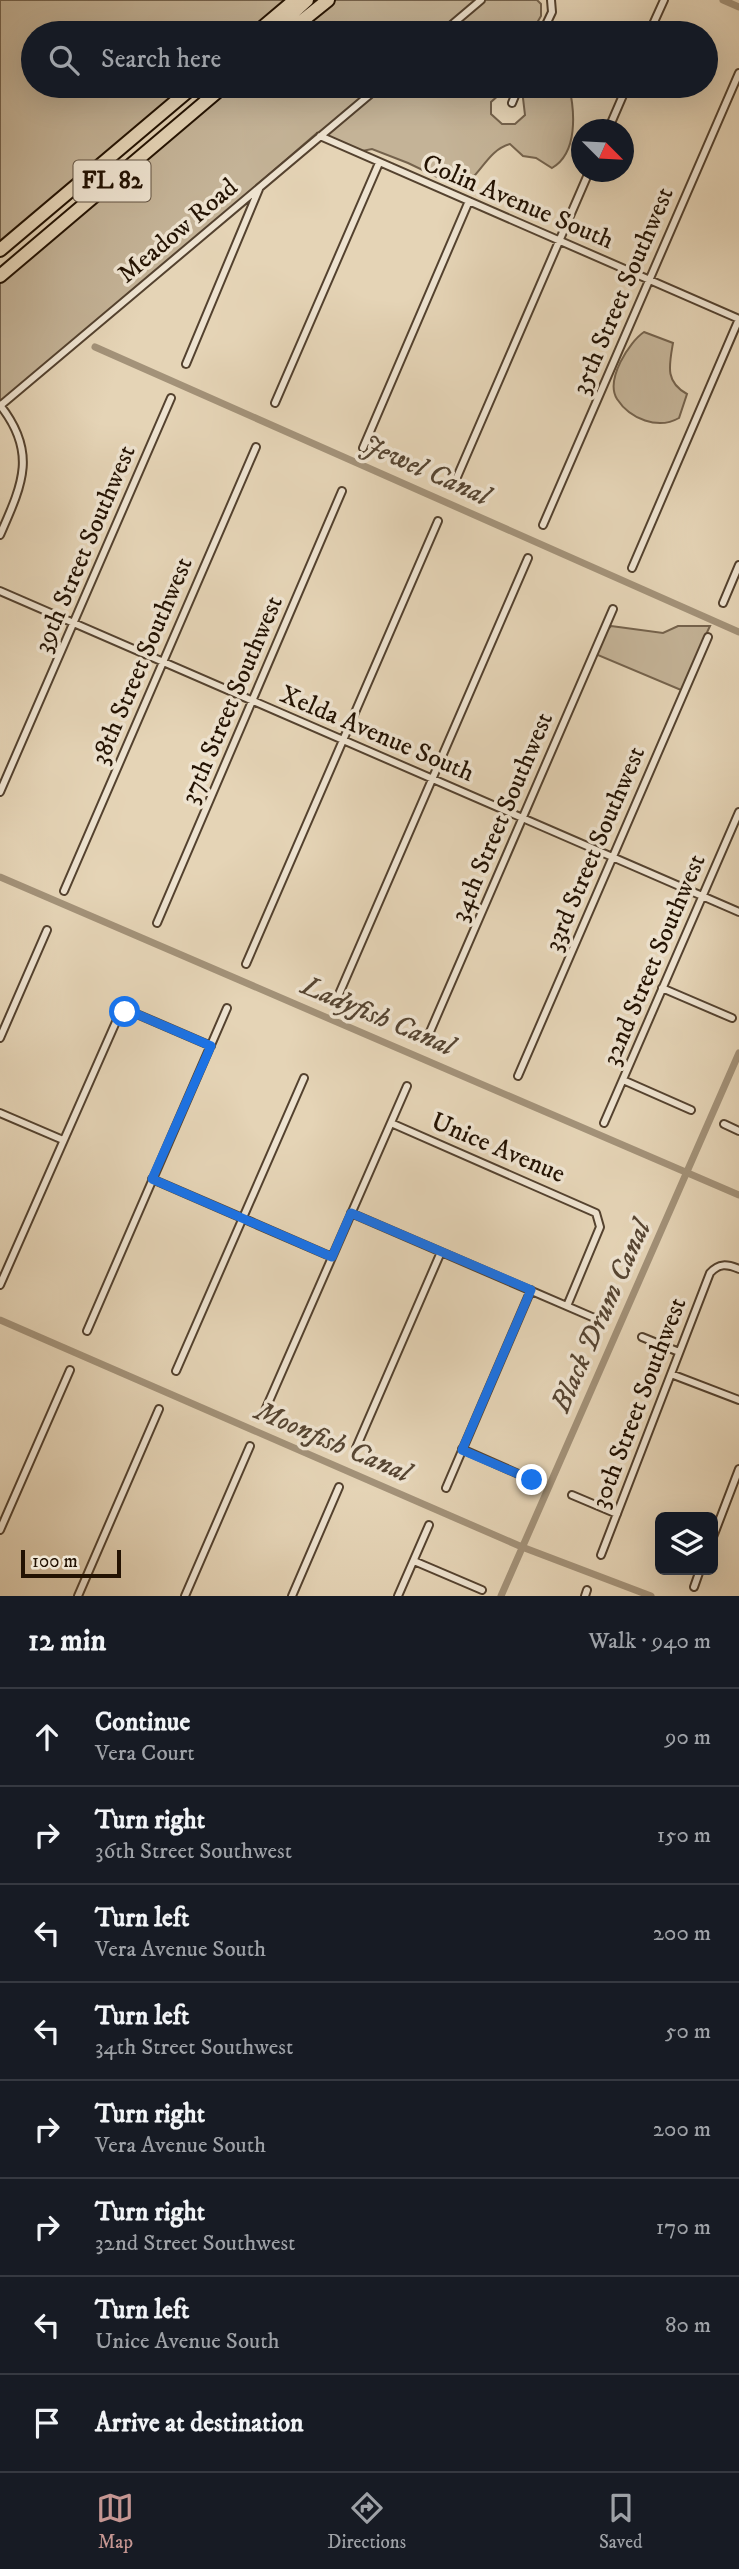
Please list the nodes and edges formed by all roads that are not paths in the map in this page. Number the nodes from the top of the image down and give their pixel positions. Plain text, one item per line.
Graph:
1 (295, 0) edge
2 (307, 0) edge
3 (328, 0) edge
4 (481, 0) edge
5 (551, 0) edge
6 (664, 0) edge
7 (270, 21) edge
8 (284, 21) edge
9 (302, 21) edge
10 (456, 21) edge
11 (548, 21) edge
12 (654, 21) edge
13 (739, 73) edge
14 (180, 98) edge
15 (200, 98) edge
16 (211, 98) edge
17 (366, 98) edge
18 (514, 98) edge
19 (622, 98) edge
20 (512, 103) dead end
21 (613, 119) edge
22 (320, 136) junction
23 (150, 149) junction
24 (380, 163) junction
25 (585, 182) edge
26 (260, 187) junction
27 (469, 201) junction
28 (559, 241) junction
29 (0, 250) edge
30 (0, 276) edge
31 (649, 279) junction
32 (739, 319) edge
33 (186, 364) dead end
34 (171, 398) dead end
35 (275, 403) dead end
36 (0, 406) edge
37 (256, 447) dead end
38 (363, 448) dead end
39 (454, 484) dead end
40 (342, 491) dead end
41 (438, 521) dead end
42 (542, 525) dead end
43 (0, 535) edge
44 (528, 558) dead end
45 (739, 565) edge
46 (632, 568) dead end
47 (0, 591) edge
48 (723, 603) dead end
49 (613, 608) dead end
50 (74, 623) junction
51 (709, 637) dead end
52 (163, 662) junction
53 (253, 701) junction
54 (343, 740) junction
55 (433, 779) junction
56 (0, 792) edge
57 (739, 812) edge
58 (523, 818) junction
59 (613, 857) junction
60 (64, 891) dead end
61 (702, 896) junction
62 (739, 912) edge
63 (157, 923) dead end
64 (47, 930) dead end
65 (246, 964) dead end
66 (663, 988) junction
67 (337, 1001) dead end
68 (227, 1008) dead end
69 (732, 1018) dead end
70 (0, 1038) edge
71 (426, 1041) dead end
72 (211, 1046) junction
73 (517, 1076) dead end
74 (304, 1078) dead end
75 (623, 1080) junction
76 (407, 1086) dead end
77 (691, 1110) dead end
78 (0, 1113) edge
79 (391, 1123) junction
80 (604, 1123) dead end
81 (724, 1124) dead end
82 (739, 1131) edge
83 (63, 1140) junction
84 (152, 1179) junction
85 (351, 1213) junction
86 (242, 1219) junction
87 (441, 1252) junction
88 (332, 1257) junction
89 (739, 1269) edge
90 (0, 1285) edge
91 (531, 1290) junction
92 (566, 1306) junction
93 (599, 1320) dead end
94 (87, 1331) dead end
95 (642, 1337) dead end
96 (679, 1352) junction
97 (70, 1370) dead end
98 (176, 1371) dead end
99 (671, 1374) junction
100 (739, 1400) edge
101 (159, 1409) dead end
102 (263, 1415) dead end
103 (250, 1446) dead end
104 (356, 1448) dead end
105 (462, 1450) junction
106 (739, 1469) edge
107 (532, 1480) dead end
108 (339, 1487) dead end
109 (446, 1488) dead end
110 (572, 1496) dead end
111 (617, 1514) junction
112 (718, 1524) edge
113 (429, 1525) dead end
114 (0, 1530) edge
115 (601, 1555) dead end
116 (414, 1561) junction
117 (698, 1575) edge
118 (694, 1587) dead end
119 (482, 1590) dead end
120 (78, 1596) edge
121 (185, 1596) edge
122 (292, 1596) edge
123 (398, 1596) edge

1 - 7 highway
2 - 8 highway
3 - 9 highway
4 - 10 street
5 - 11 street
6 - 12 street
13 - 31 street, 35th Street Southwest
14 - 29 highway, FL 82
15 - 23 highway
16 - 23 highway, FL 82
17 - 22 street, Meadow Road
18 - 20 street
19 - 21 street
22 - 24 street, Colin Avenue South
22 - 26 street, Meadow Road
23 - 30 highway, FL 82
24 - 27 street, Colin Avenue South
24 - 35 street
25 - 28 street
26 - 33 street
26 - 36 street, Meadow Road
27 - 28 street, Colin Avenue South
27 - 38 street
28 - 31 street, Colin Avenue South
28 - 39 street
31 - 32 street, Colin Avenue South
31 - 42 street, 35th Street Southwest
32 - 46 street
34 - 50 street, 39th Street Southwest
36 - 43 street
37 - 52 street, 38th Street Southwest
40 - 53 street, 37th Street Southwest
41 - 54 street
44 - 55 street
45 - 48 street
47 - 50 street, Xelda Avenue South
49 - 58 street, 34th Street Southwest
50 - 52 street, Xelda Avenue South
50 - 56 street, 39th Street Southwest
51 - 59 street, 33rd Street Southwest
52 - 53 street, Xelda Avenue South
52 - 60 street, 38th Street Southwest
53 - 54 street, Xelda Avenue South
53 - 63 street, 37th Street Southwest
54 - 55 street, Xelda Avenue South
54 - 65 street
55 - 58 street, Xelda Avenue South
55 - 67 street
57 - 61 street, 32nd Street Southwest
58 - 59 street, Xelda Avenue South
58 - 71 street, 34th Street Southwest
59 - 61 street, Xelda Avenue South
59 - 73 street, 33rd Street Southwest
61 - 62 street, Xelda Avenue South
61 - 66 street, 32nd Street Southwest
64 - 70 street
66 - 69 street
66 - 75 street, 32nd Street Southwest
68 - 72 street
72 - 83 street
72 - 84 street
74 - 86 street
75 - 77 street
75 - 80 street, 32nd Street Southwest
76 - 79 street
78 - 83 street
79 - 85 street
79 - 92 street, Unice Avenue
81 - 82 street
83 - 90 street
84 - 86 street
84 - 94 street
85 - 87 street
85 - 88 street
86 - 88 street
86 - 98 street
87 - 91 street
87 - 104 street
88 - 102 street
89 - 96 street, 30th Street Southwest
91 - 92 street
91 - 105 street
92 - 93 street
95 - 96 street
96 - 99 street, 30th Street Southwest
97 - 114 street
99 - 100 street
99 - 111 street, 30th Street Southwest
101 - 120 street
103 - 121 street
105 - 107 street
105 - 109 street
106 - 112 street
108 - 122 street
110 - 111 street
111 - 115 street, 30th Street Southwest
113 - 116 street
116 - 119 street
116 - 123 street
117 - 118 street

